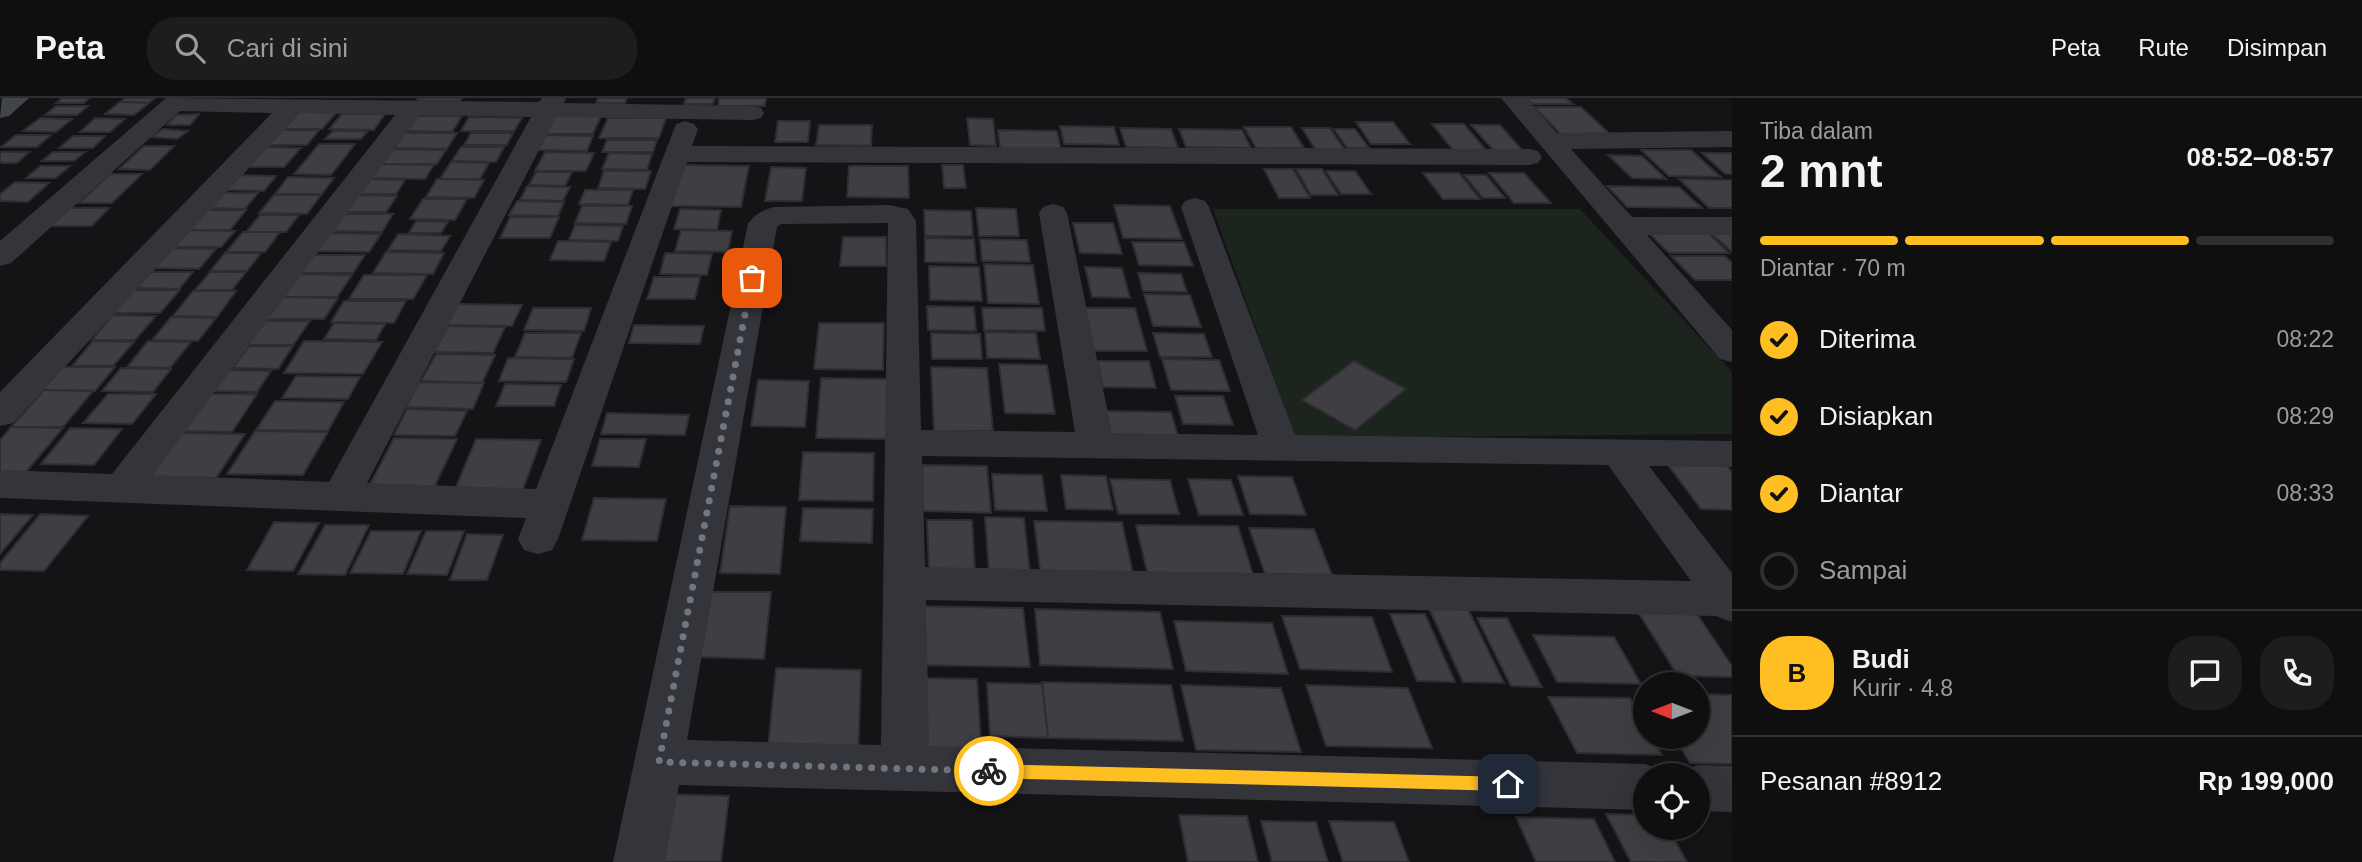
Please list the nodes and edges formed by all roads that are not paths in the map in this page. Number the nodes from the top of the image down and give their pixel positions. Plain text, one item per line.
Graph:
1 (17, 98) edge
2 (1513, 98) edge
3 (178, 101) edge
4 (551, 104) edge
5 (293, 106) junction
6 (414, 107) junction
7 (0, 111) edge
8 (690, 112) junction
9 (751, 113) dead end
10 (1732, 139) edge
11 (1539, 149) junction
12 (676, 154) junction
13 (1195, 207) dead end
14 (1053, 213) dead end
15 (1622, 226) junction
16 (1732, 226) edge
17 (5, 248) edge
18 (1732, 351) edge
19 (0, 414) edge
20 (905, 443) junction
21 (1096, 446) junction
22 (1281, 448) junction
23 (1619, 453) junction
24 (1732, 454) edge
25 (0, 484) edge
26 (123, 486) junction
27 (341, 495) junction
28 (906, 583) junction
29 (1730, 602) edge
30 (659, 762) junction
31 (905, 769) junction
32 (1633, 787) edge
33 (1710, 788) edge
34 (1732, 789) edge
35 (639, 862) edge

1 - 7 street
2 - 11 street
3 - 5 street
3 - 17 street
4 - 6 street
4 - 8 street
4 - 27 street
5 - 6 street
5 - 19 street
6 - 26 street
8 - 9 street
8 - 12 street
10 - 11 street
11 - 12 street
11 - 15 street
12 - 27 street
13 - 22 street
14 - 21 street
15 - 16 street
15 - 18 street
20 - 21 street
20 - 28 street
20 - 30 street
21 - 22 street
22 - 23 street
23 - 24 street
23 - 29 street
25 - 26 street
26 - 27 street
28 - 29 street
28 - 31 street
30 - 31 street
30 - 35 street
31 - 32 street
33 - 34 street

